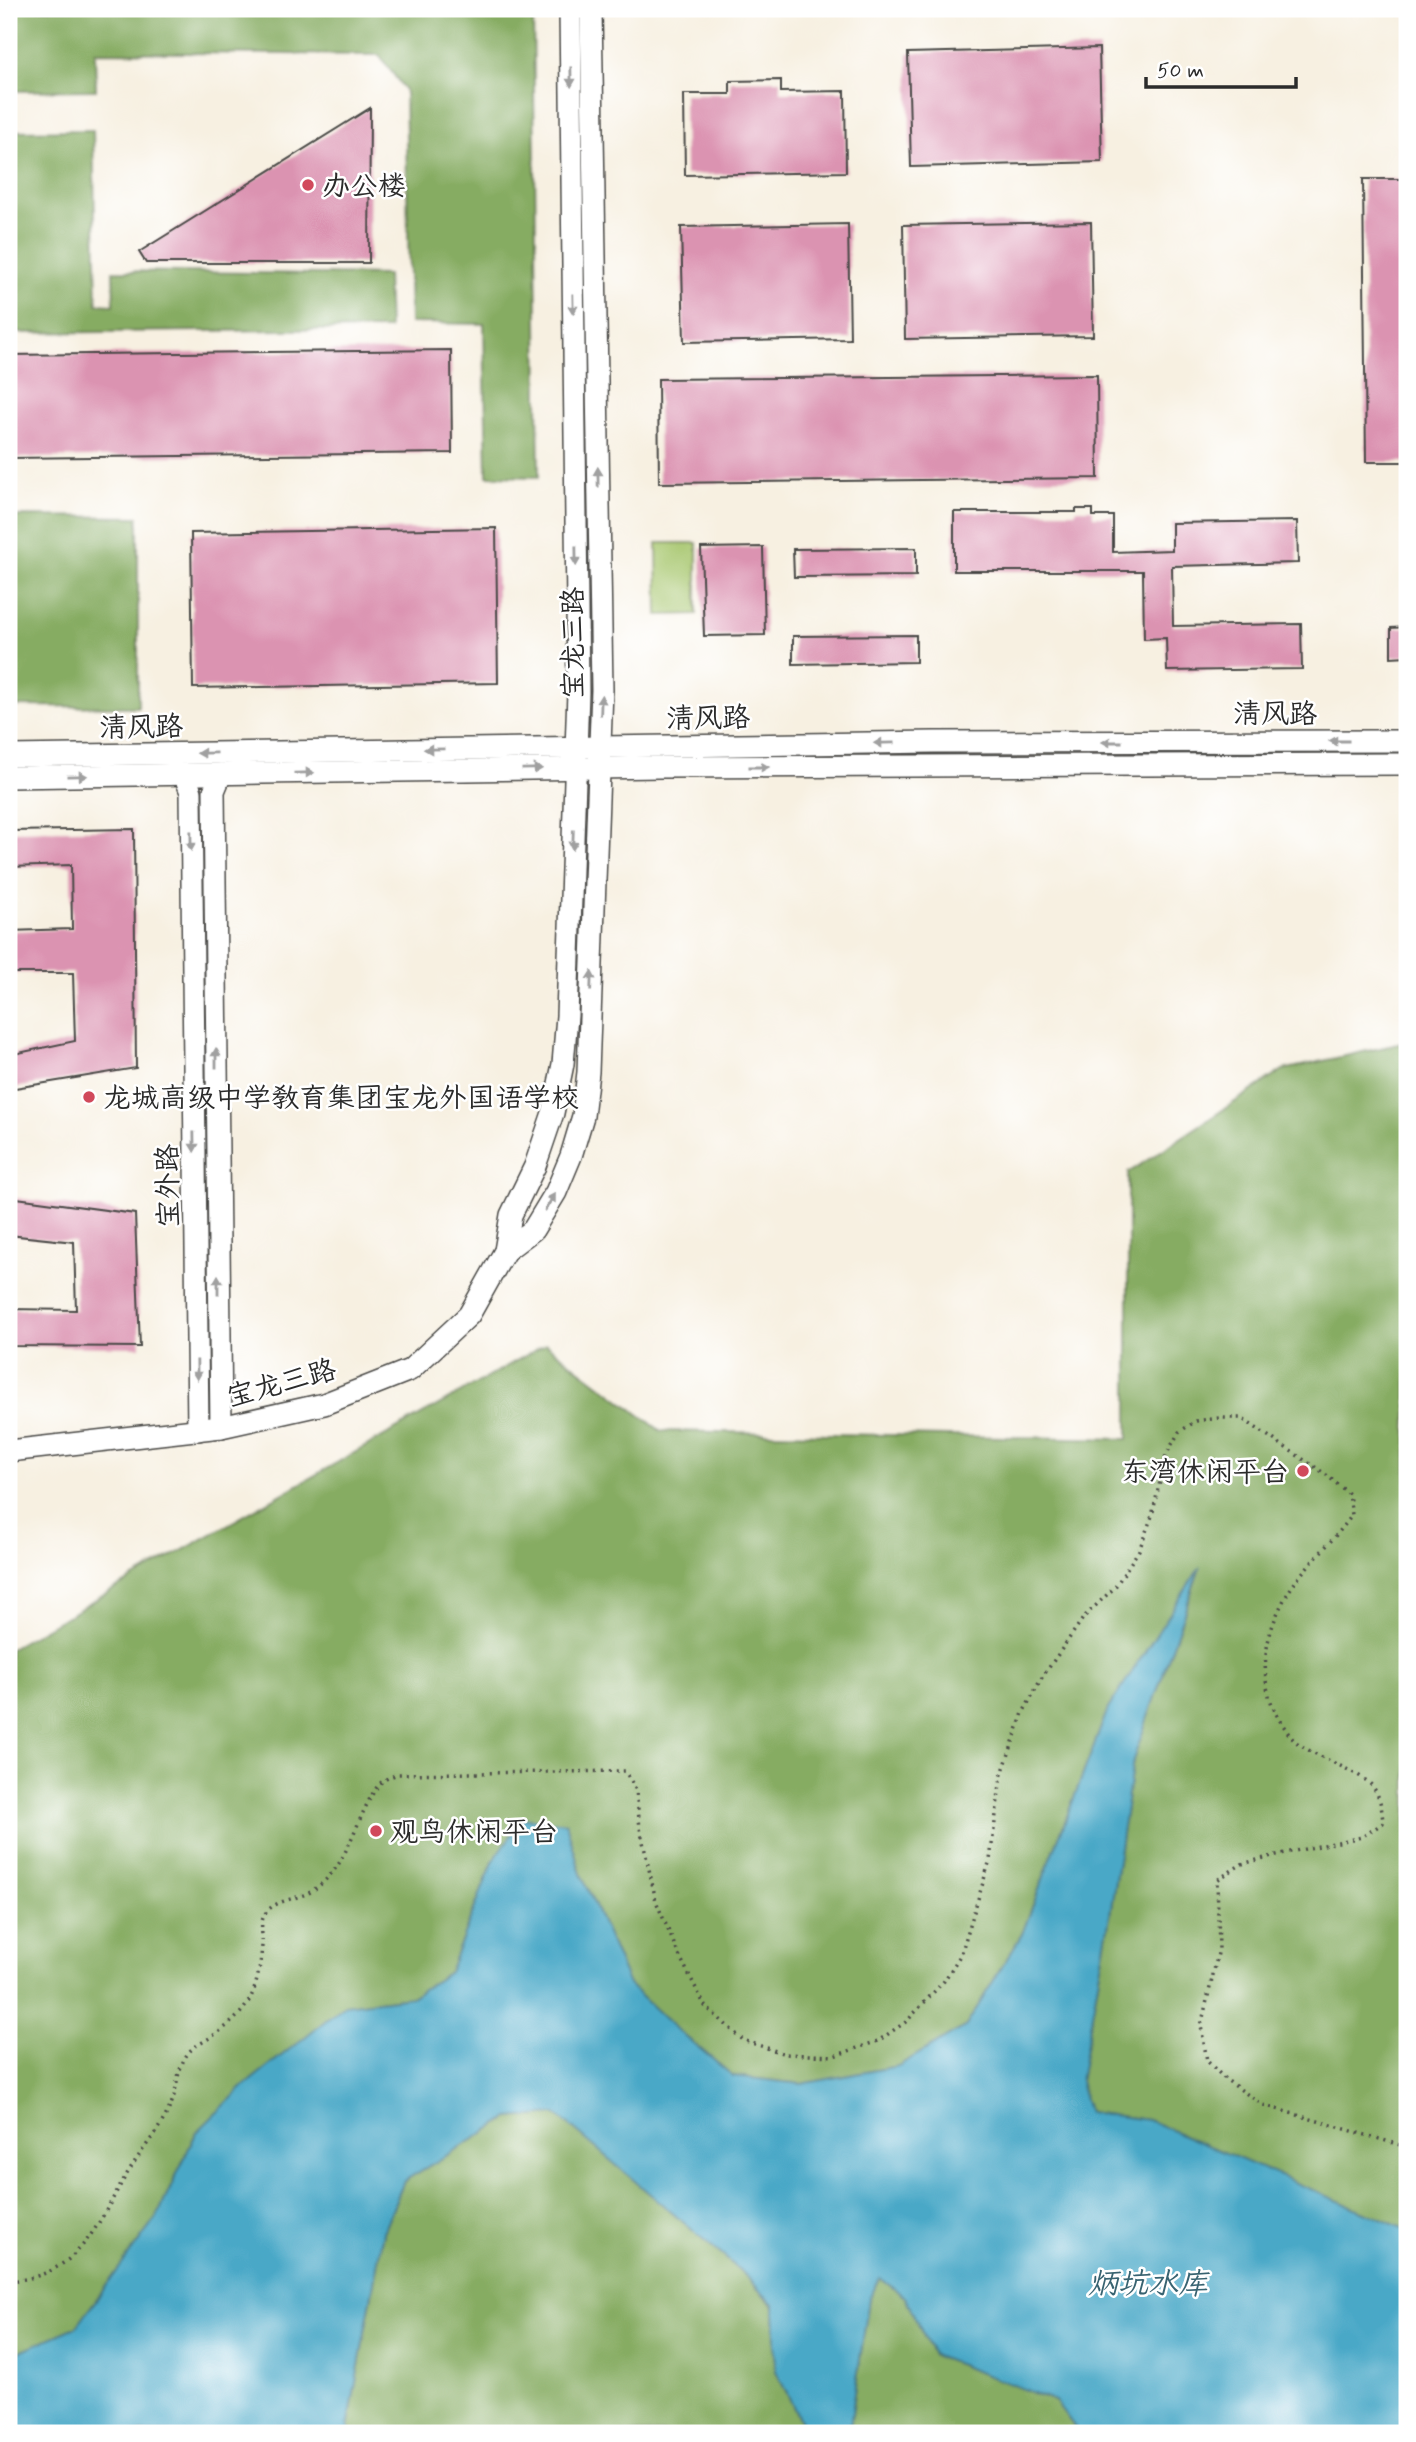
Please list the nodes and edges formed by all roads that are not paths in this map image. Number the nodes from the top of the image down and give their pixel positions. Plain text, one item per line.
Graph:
1 (570, 9) edge
2 (591, 9) edge
3 (1407, 741) edge
4 (9, 756) edge
5 (599, 757) junction
6 (576, 758) junction
7 (1407, 764) edge
8 (184, 774) junction
9 (221, 774) junction
10 (9, 777) edge
11 (505, 1251) junction
12 (220, 1427) junction
13 (198, 1430) junction
14 (9, 1451) edge

1 -> 6 street, 宝龙三路
5 -> 2 street, 宝龙三路
3 -> 5 street, 清风路
6 -> 4 street, 清风路
5 - 6 street, 清风路
5 -> 7 street, 清风路
11 -> 5 street, 宝龙三路
9 -> 6 street, 清风路
6 -> 11 street, 宝龙三路
8 - 9 street, 清风路
10 -> 8 street, 清风路
8 -> 13 street, 宝外路
12 -> 9 street, 宝外路
11 - 12 street, 宝龙三路
12 - 13 street, 宝龙三路
13 - 14 street, 宝龙三路

